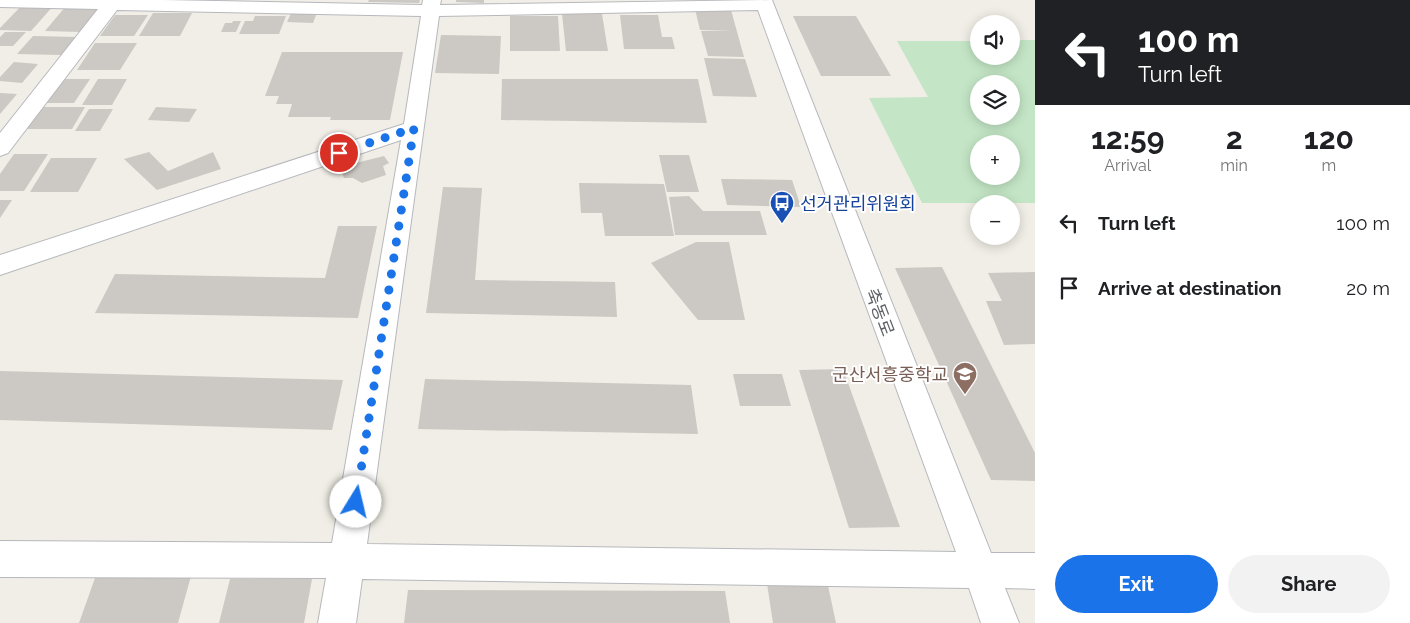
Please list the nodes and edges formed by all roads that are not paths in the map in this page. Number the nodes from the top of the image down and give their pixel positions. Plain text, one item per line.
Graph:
1 (0, 2) edge
2 (113, 2) edge
3 (763, 2) edge
4 (432, 5) edge
5 (414, 128) junction
6 (3, 141) edge
7 (0, 265) edge
8 (0, 559) edge
9 (346, 561) junction
10 (978, 570) junction
11 (1035, 571) edge
12 (337, 623) edge
13 (1000, 623) edge

1 - 2 street
2 - 4 street
2 - 6 street
3 - 4 street
3 - 10 street, 축동로
4 - 5 street
5 - 7 street
5 - 9 street
8 - 9 street
9 - 10 street
9 - 12 street
10 - 11 street
10 - 13 street, 축동로

